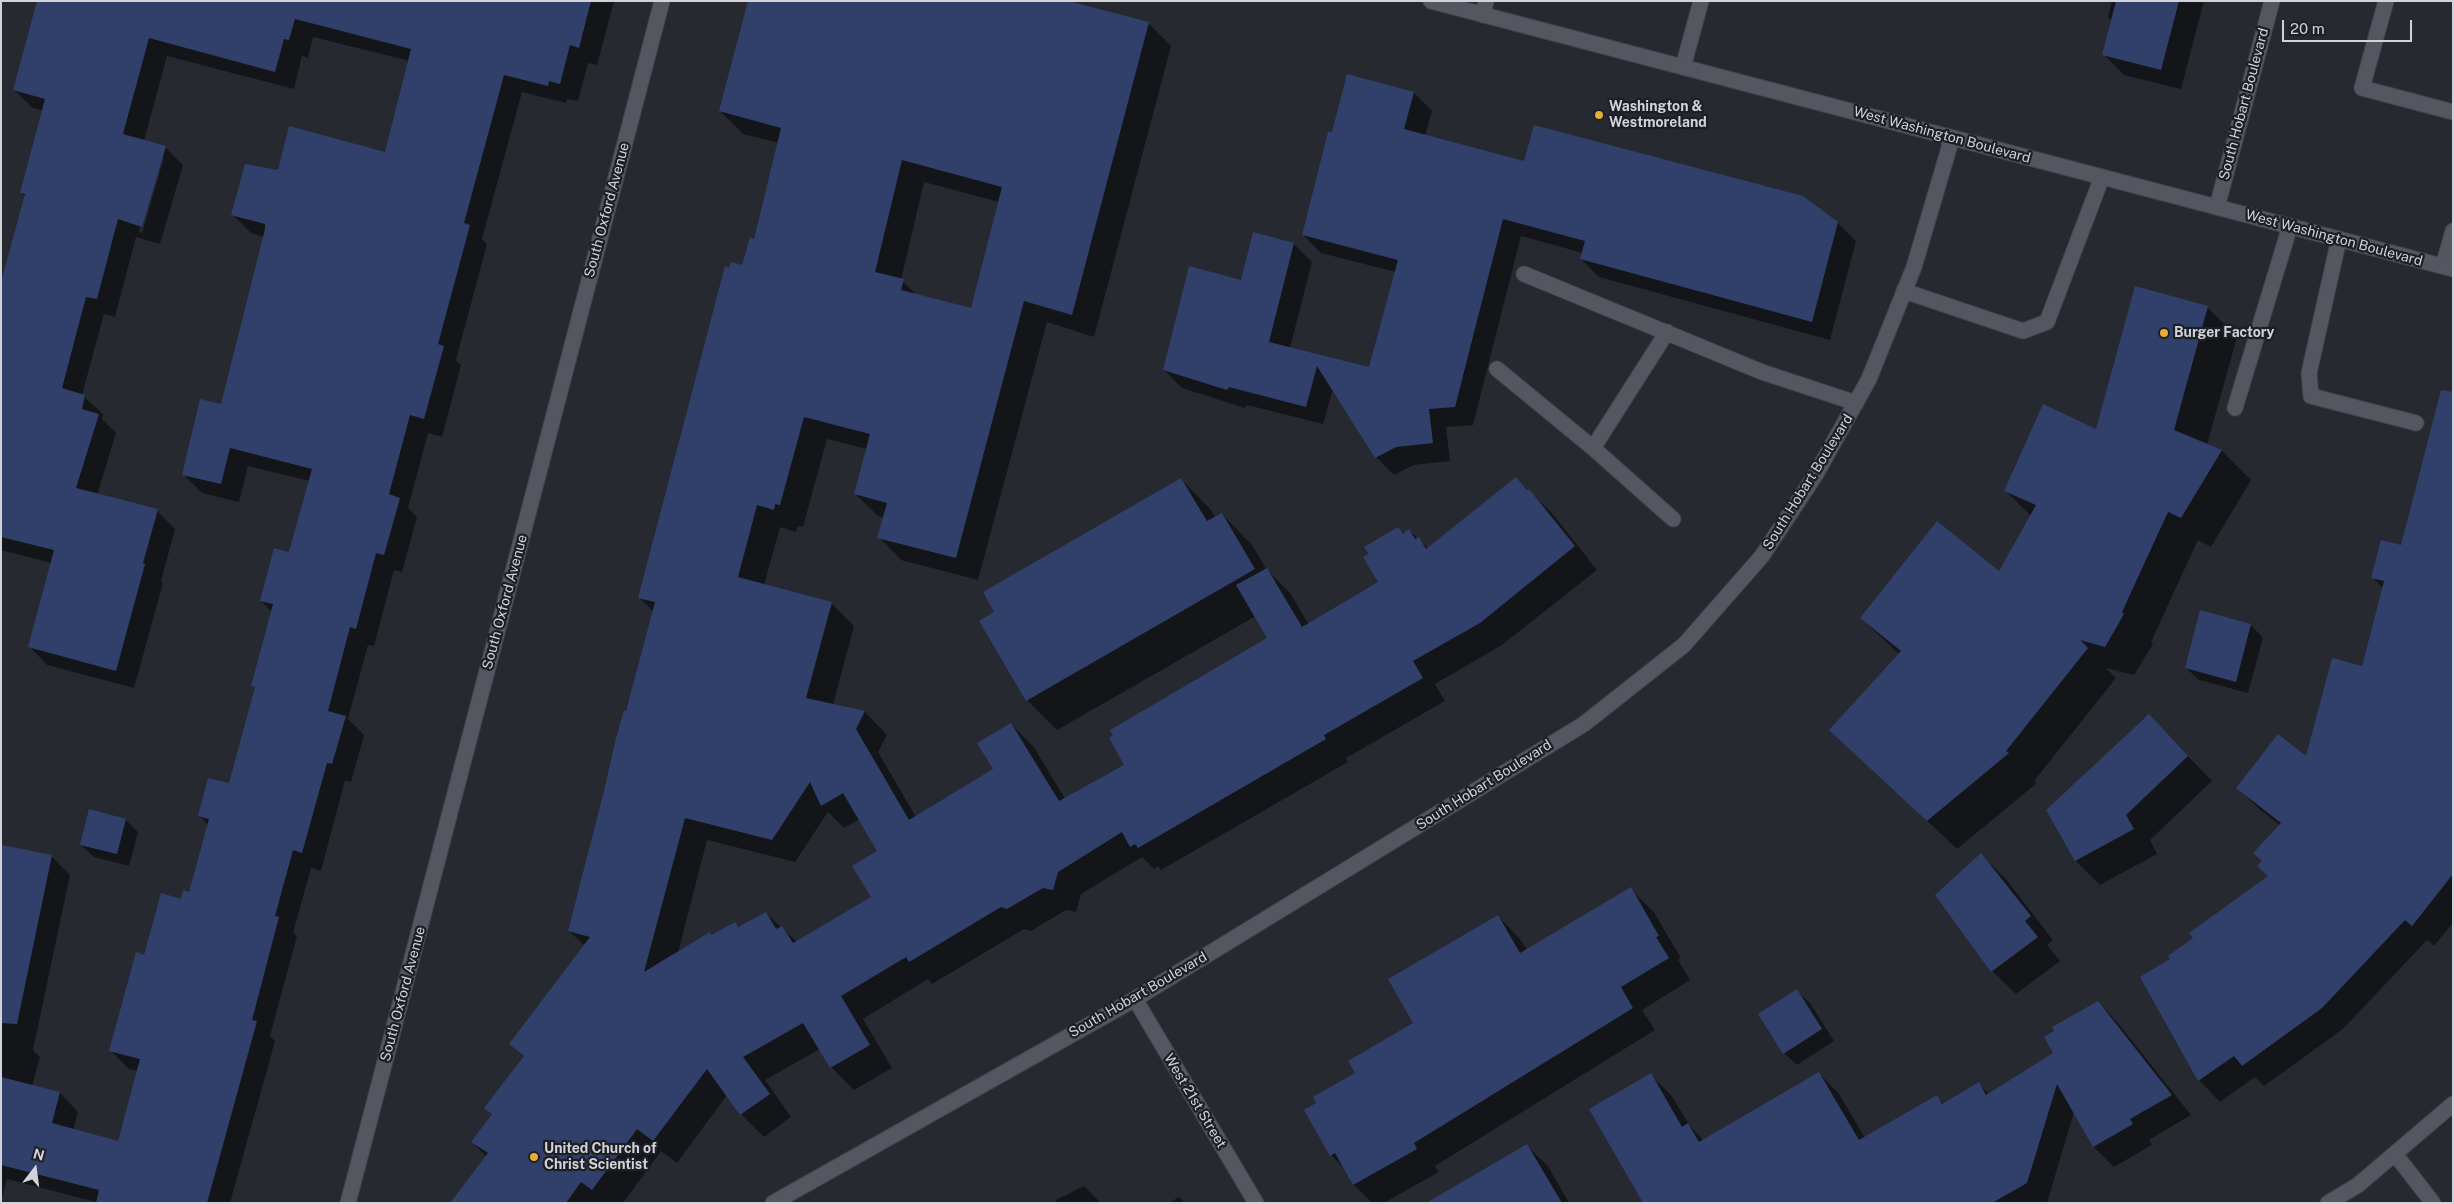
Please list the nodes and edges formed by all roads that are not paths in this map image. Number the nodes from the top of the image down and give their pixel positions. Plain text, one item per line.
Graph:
1 (662, 1) edge
2 (1431, 1) edge
3 (1701, 1) edge
4 (2272, 1) edge
5 (2386, 1) edge
6 (1484, 8) edge
7 (1683, 67) junction
8 (2453, 112) edge
9 (1952, 138) junction
10 (2102, 177) junction
11 (2217, 207) junction
12 (2290, 226) junction
13 (2453, 231) edge
14 (2339, 239) junction
15 (2448, 267) edge
16 (1524, 274) dead end
17 (1904, 291) junction
18 (1667, 332) junction
19 (1497, 369) dead end
20 (1856, 403) junction
21 (2235, 408) dead end
22 (2416, 423) dead end
23 (1592, 448) junction
24 (1673, 519) dead end
25 (1135, 999) junction
26 (2453, 1104) edge
27 (2395, 1154) junction
28 (348, 1203) edge
29 (773, 1203) edge
30 (1256, 1203) edge
31 (2328, 1203) edge
32 (2434, 1203) edge

1 - 28 street, South Oxford Avenue
2 - 6 street, West Washington Boulevard
3 - 7 street
4 - 11 street, South Hobart Boulevard
5 - 8 street
6 - 7 street, West Washington Boulevard
7 - 9 street, West Washington Boulevard
9 - 10 street, West Washington Boulevard
9 - 17 street, South Hobart Boulevard
10 - 11 street, West Washington Boulevard
10 - 17 street
11 - 12 street, West Washington Boulevard
12 - 14 street, West Washington Boulevard
12 - 21 street
13 - 15 street
14 - 15 street, West Washington Boulevard
14 - 22 street
16 - 18 street
17 - 20 street, South Hobart Boulevard
18 - 20 street
18 - 23 street
19 - 23 street
20 - 25 street, South Hobart Boulevard
23 - 24 street
25 - 29 street, South Hobart Boulevard
25 - 30 street, West 21st Street
26 - 27 street
27 - 31 street
27 - 32 street

